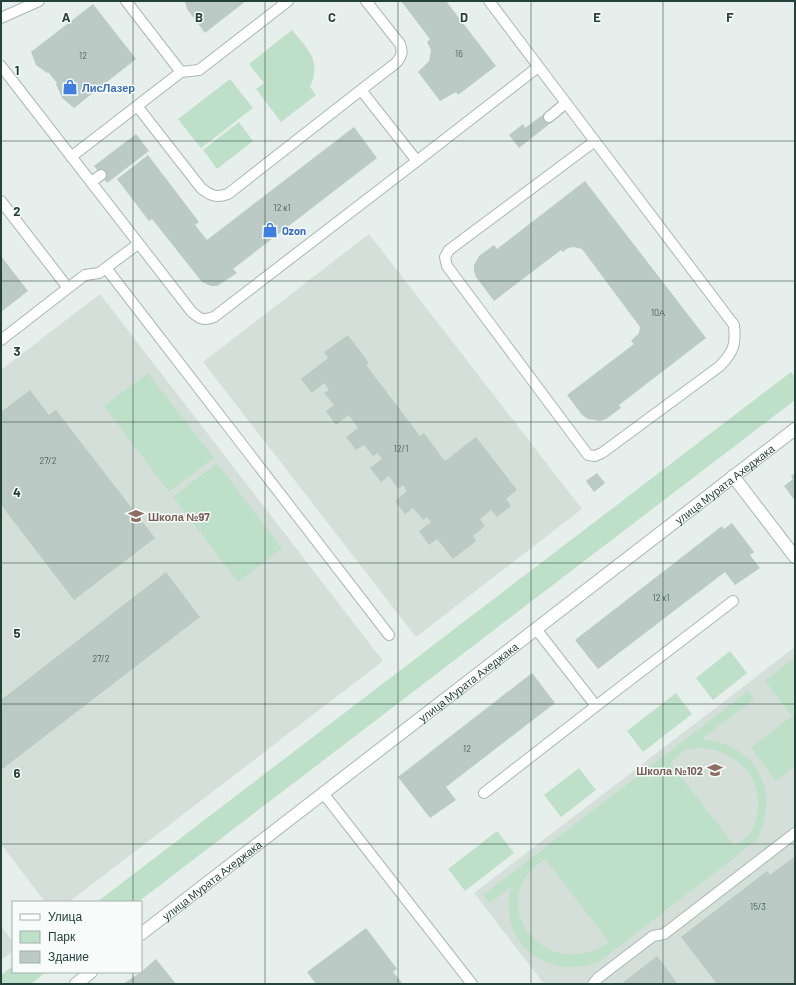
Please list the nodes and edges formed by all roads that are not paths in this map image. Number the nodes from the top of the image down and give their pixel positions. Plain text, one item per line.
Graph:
1 (39, 1) edge
2 (126, 1) edge
3 (288, 1) edge
4 (366, 1) edge
5 (488, 1) edge
6 (1, 18) edge
7 (1, 66) edge
8 (538, 67) junction
9 (181, 72) junction
10 (361, 90) junction
11 (566, 103) junction
12 (137, 106) junction
13 (549, 118) dead end
14 (595, 141) junction
15 (71, 157) junction
16 (417, 161) junction
17 (101, 175) dead end
18 (91, 182) junction
19 (1, 201) edge
20 (138, 244) junction
21 (106, 268) junction
22 (68, 288) junction
23 (1, 340) edge
24 (795, 429) edge
25 (733, 476) junction
26 (795, 557) edge
27 (733, 601) dead end
28 (536, 629) junction
29 (389, 635) dead end
30 (596, 706) junction
31 (323, 793) junction
32 (484, 793) dead end
33 (795, 833) edge
34 (142, 933) edge
35 (90, 973) edge
36 (76, 984) edge
37 (472, 984) edge
38 (593, 984) edge

1 - 6 lane
2 - 9 lane
3 - 9 lane
4 - 10 lane
5 - 8 lane
7 - 15 lane
8 - 11 lane
8 - 16 lane
9 - 12 lane
10 - 12 lane
10 - 16 lane
11 - 13 lane
11 - 14 lane
12 - 15 lane
14 - 14 lane
15 - 18 lane
16 - 20 lane
17 - 18 lane
18 - 20 lane
19 - 22 lane
20 - 21 lane
21 - 22 lane
21 - 29 lane
22 - 23 lane
24 - 25 street, улица Мурата Ахеджака
25 - 26 street
25 - 28 street, улица Мурата Ахеджака
27 - 30 lane
28 - 30 lane
28 - 31 street, улица Мурата Ахеджака
30 - 32 lane
31 - 34 street, улица Мурата Ахеджака
31 - 37 lane
33 - 38 lane
35 - 36 street

